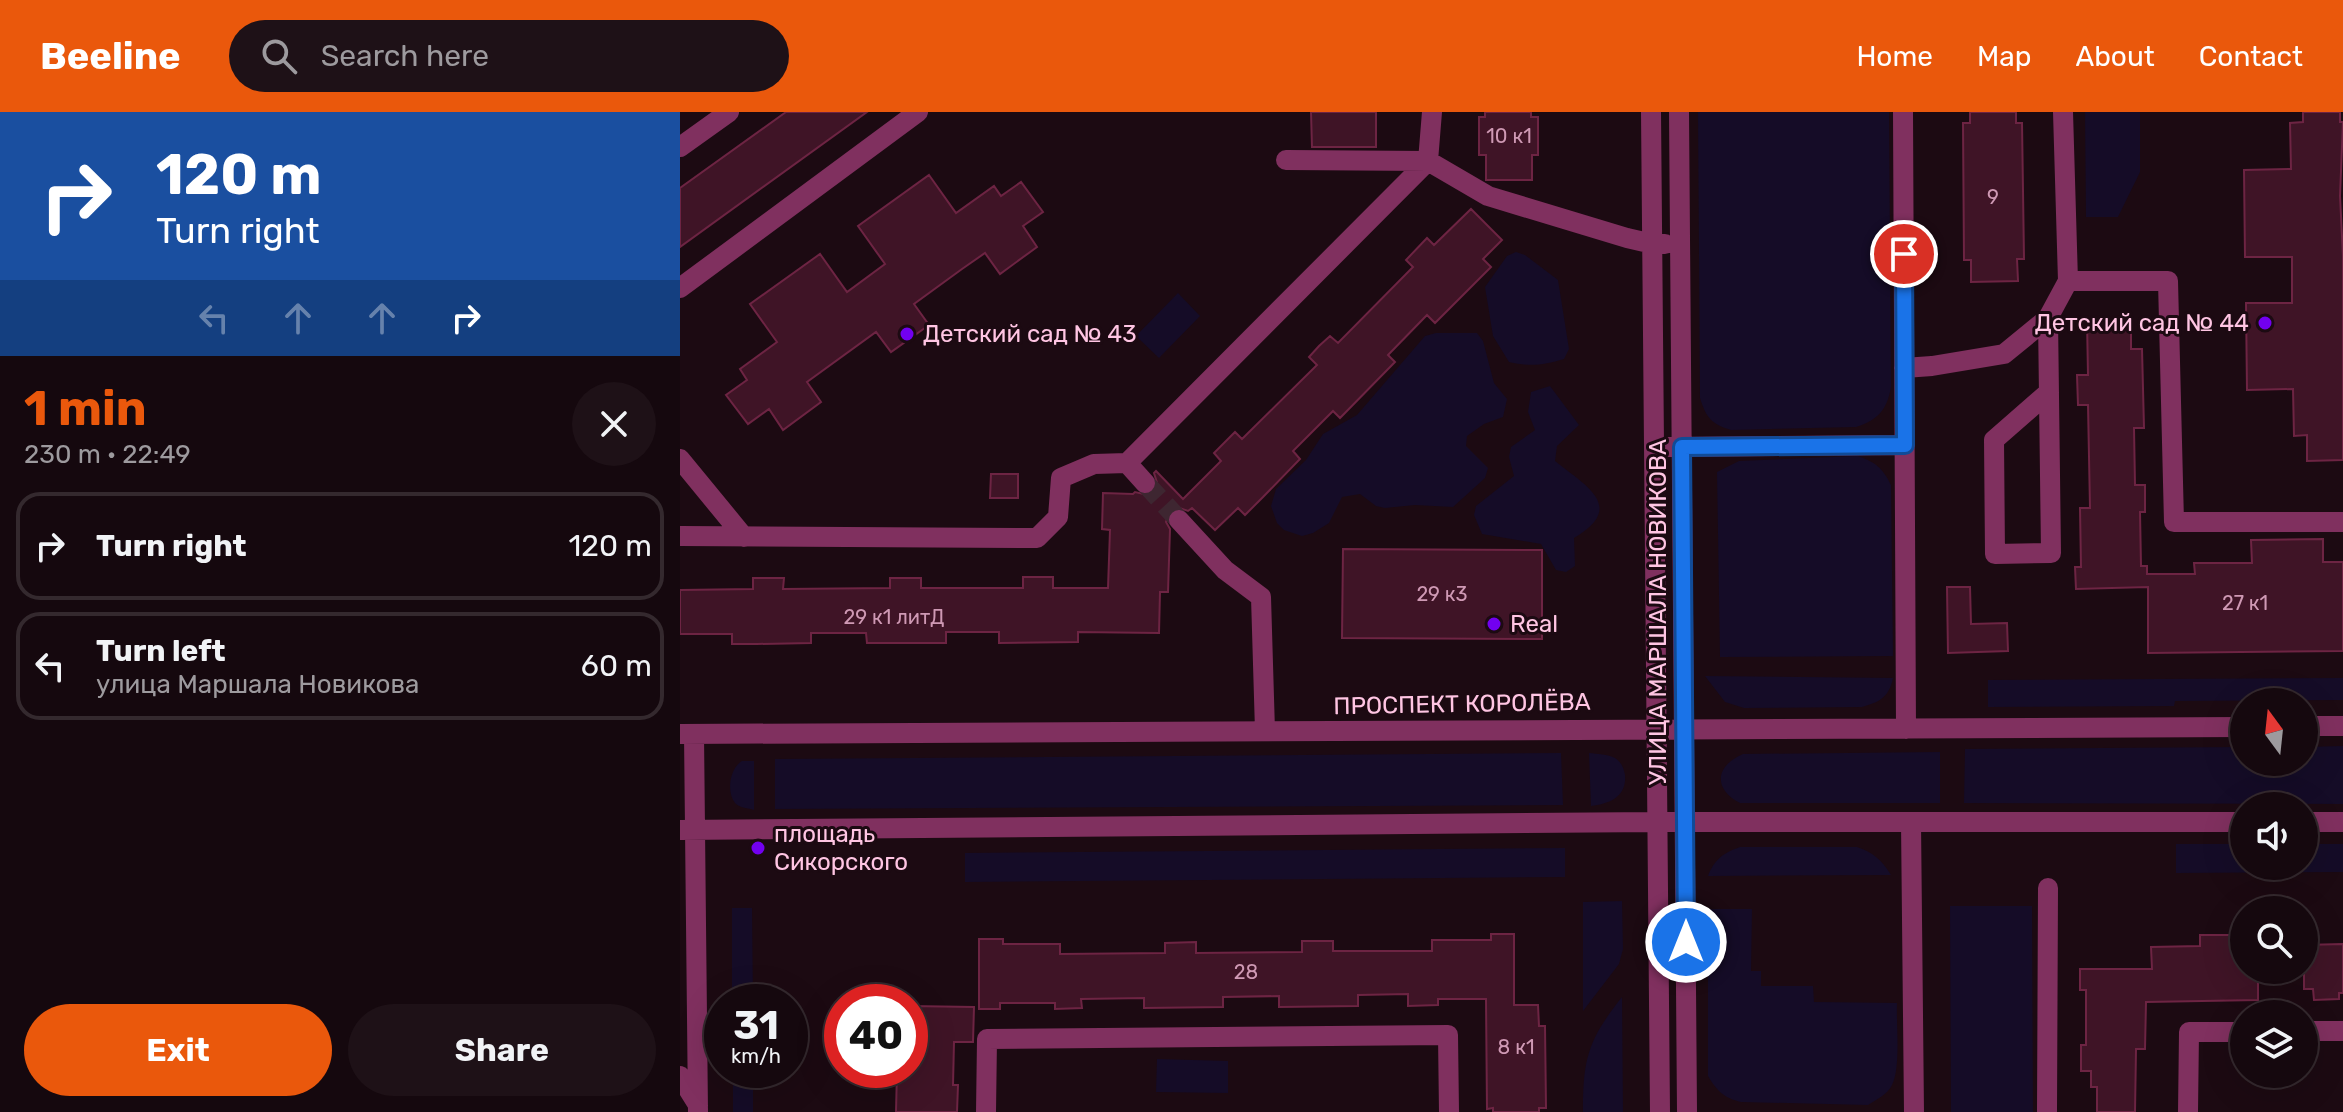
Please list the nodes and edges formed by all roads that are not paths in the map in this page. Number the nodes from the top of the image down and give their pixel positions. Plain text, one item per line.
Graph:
1 (729, 112) edge
2 (918, 112) edge
3 (1432, 112) edge
4 (1651, 112) edge
5 (1679, 112) edge
6 (1903, 112) edge
7 (2063, 112) edge
8 (680, 147) edge
9 (1286, 160) dead end
10 (1428, 161) junction
11 (1653, 244) junction
12 (1680, 244) junction
13 (2068, 281) junction
14 (680, 288) edge
15 (2048, 318) junction
16 (1904, 368) junction
17 (2049, 392) junction
18 (1905, 445) junction
19 (1654, 447) junction
20 (1682, 447) junction
21 (680, 459) edge
22 (1127, 463) junction
23 (1145, 483) tunnel mouth
24 (1179, 520) tunnel mouth
25 (2343, 522) edge
26 (680, 536) edge
27 (744, 537) junction
28 (2318, 726) edge
29 (2343, 726) edge
30 (2230, 727) edge
31 (1657, 729) junction
32 (1684, 729) junction
33 (1906, 729) junction
34 (1265, 731) junction
35 (687, 734) edge
36 (1657, 822) junction
37 (1685, 822) junction
38 (1911, 822) junction
39 (2230, 822) edge
40 (2318, 822) edge
41 (2343, 822) edge
42 (688, 830) edge
43 (2048, 888) dead end
44 (697, 1001) junction
45 (680, 1015) edge
46 (2318, 1031) edge
47 (2343, 1031) edge
48 (2230, 1032) edge
49 (680, 1076) edge
50 (698, 1109) edge
51 (986, 1112) edge
52 (1449, 1112) edge
53 (1660, 1112) edge
54 (1687, 1112) edge
55 (1914, 1112) edge
56 (2047, 1112) edge
57 (2188, 1112) edge

1 - 8 street
2 - 14 street
3 - 10 street
4 - 11 street, УЛИЦА МАРШАЛА НОВИКОВА
5 - 12 street, УЛИЦА МАРШАЛА НОВИКОВА
6 - 16 street
7 - 13 street
9 - 10 street
10 - 11 street
10 - 22 street
11 - 12 street
11 - 19 street, УЛИЦА МАРШАЛА НОВИКОВА
12 - 20 street, УЛИЦА МАРШАЛА НОВИКОВА
13 - 15 street
13 - 25 street
15 - 16 street
15 - 17 street
16 - 18 street
17 - 17 street
18 - 20 street
18 - 33 street
19 - 20 street
19 - 31 street, УЛИЦА МАРШАЛА НОВИКОВА
20 - 32 street, УЛИЦА МАРШАЛА НОВИКОВА
21 - 27 street
22 - 23 street
22 - 27 street
24 - 34 street
26 - 27 street
28 - 29 street
30 - 33 street, ПРОСПЕКТ КОРОЛЁВА
31 - 32 street, ПРОСПЕКТ КОРОЛЁВА
31 - 34 street, ПРОСПЕКТ КОРОЛЁВА
31 - 36 street, УЛИЦА МАРШАЛА НОВИКОВА
32 - 33 street, ПРОСПЕКТ КОРОЛЁВА
32 - 37 street, УЛИЦА МАРШАЛА НОВИКОВА
34 - 35 street, ПРОСПЕКТ КОРОЛЁВА
35 - 42 street
36 - 37 street
36 - 42 street
36 - 53 street, УЛИЦА МАРШАЛА НОВИКОВА
37 - 38 street
37 - 54 street, УЛИЦА МАРШАЛА НОВИКОВА
38 - 39 street
38 - 55 street
40 - 41 street
42 - 44 street
43 - 56 street
44 - 45 street
44 - 50 street
46 - 47 street
48 - 57 street
49 - 50 street
51 - 52 street

